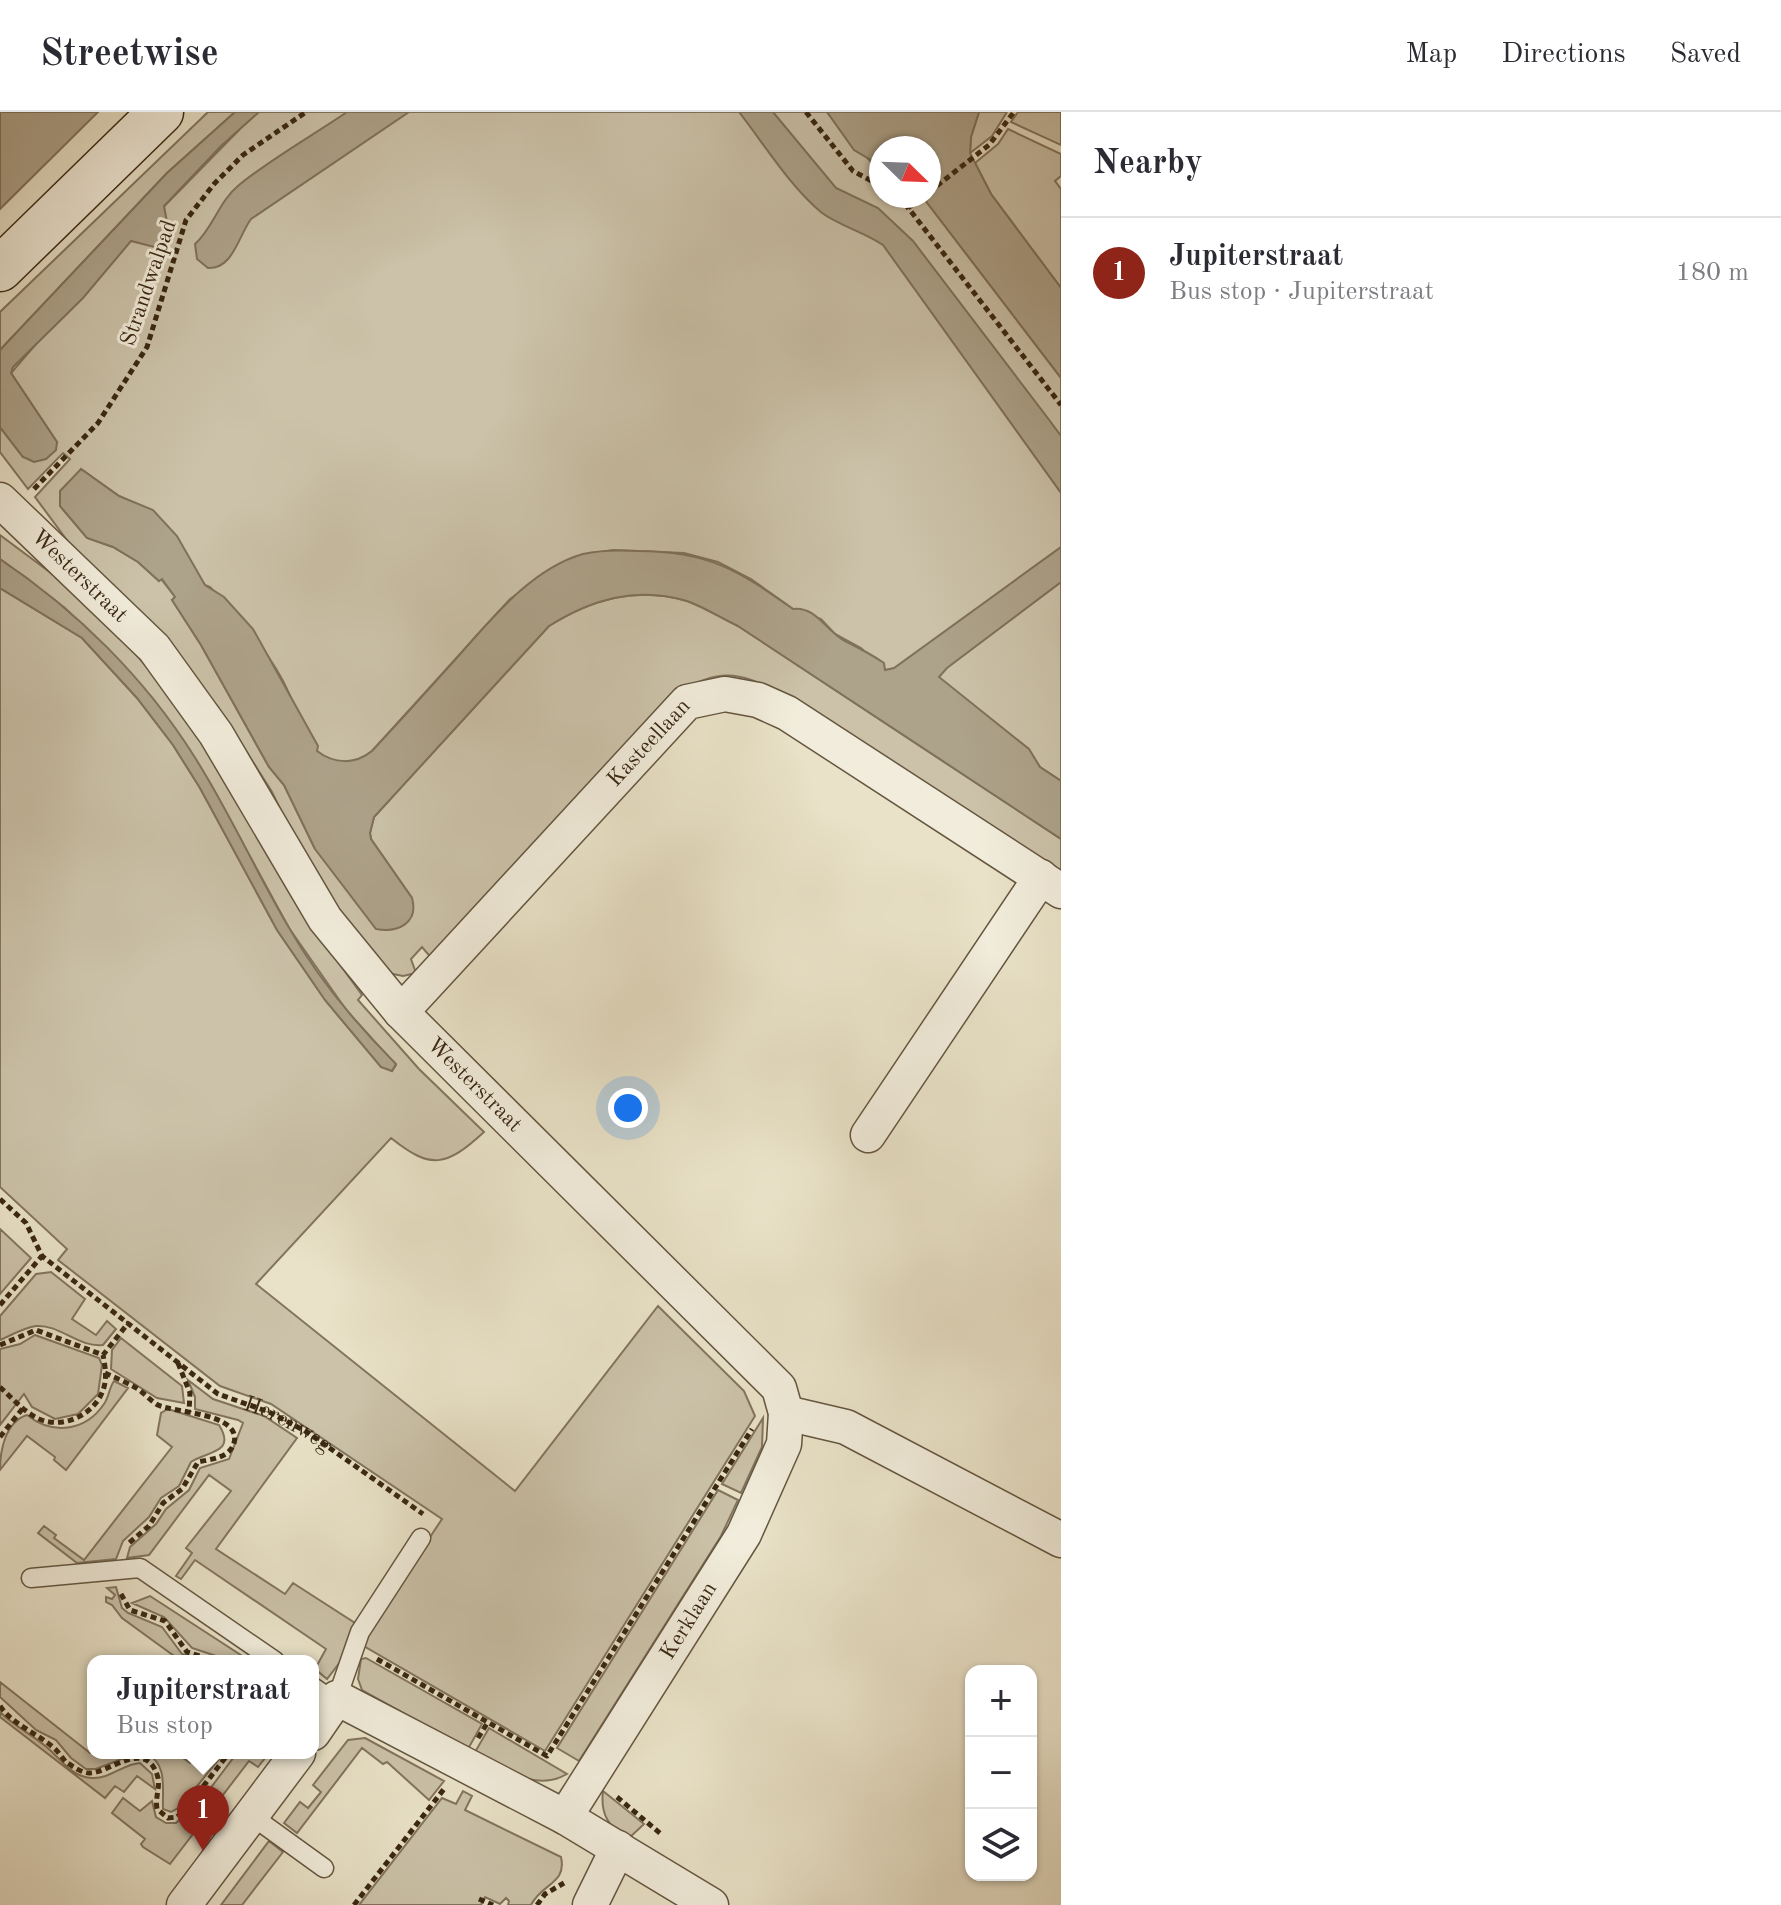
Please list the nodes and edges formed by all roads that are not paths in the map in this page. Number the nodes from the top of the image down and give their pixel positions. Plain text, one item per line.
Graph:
1 (161, 112) edge
2 (0, 269) edge
3 (0, 500) edge
4 (1051, 884) edge
5 (401, 1012) junction
6 (868, 1135) dead end
7 (782, 1400) junction
8 (421, 1538) road end
9 (1061, 1540) edge
10 (31, 1578) dead end
11 (266, 1655) edge
12 (325, 1693) edge
13 (319, 1713) edge
14 (294, 1759) edge
15 (252, 1816) junction
16 (565, 1817) junction
17 (618, 1848) junction
18 (324, 1868) dead end
19 (184, 1905) edge
20 (590, 1905) edge
21 (711, 1905) edge

1 - 2 main road
3 - 5 street, Westerstraat
4 - 5 street, Kasteellaan
4 - 6 street, Kasteellaan
5 - 7 street, Westerstraat
7 - 9 street
7 - 16 street, Kerklaan
8 - 12 lane
10 - 11 lane
12 - 13 street
12 - 16 street
14 - 15 street
15 - 18 lane
15 - 19 street
16 - 17 street
17 - 20 street
17 - 21 street

